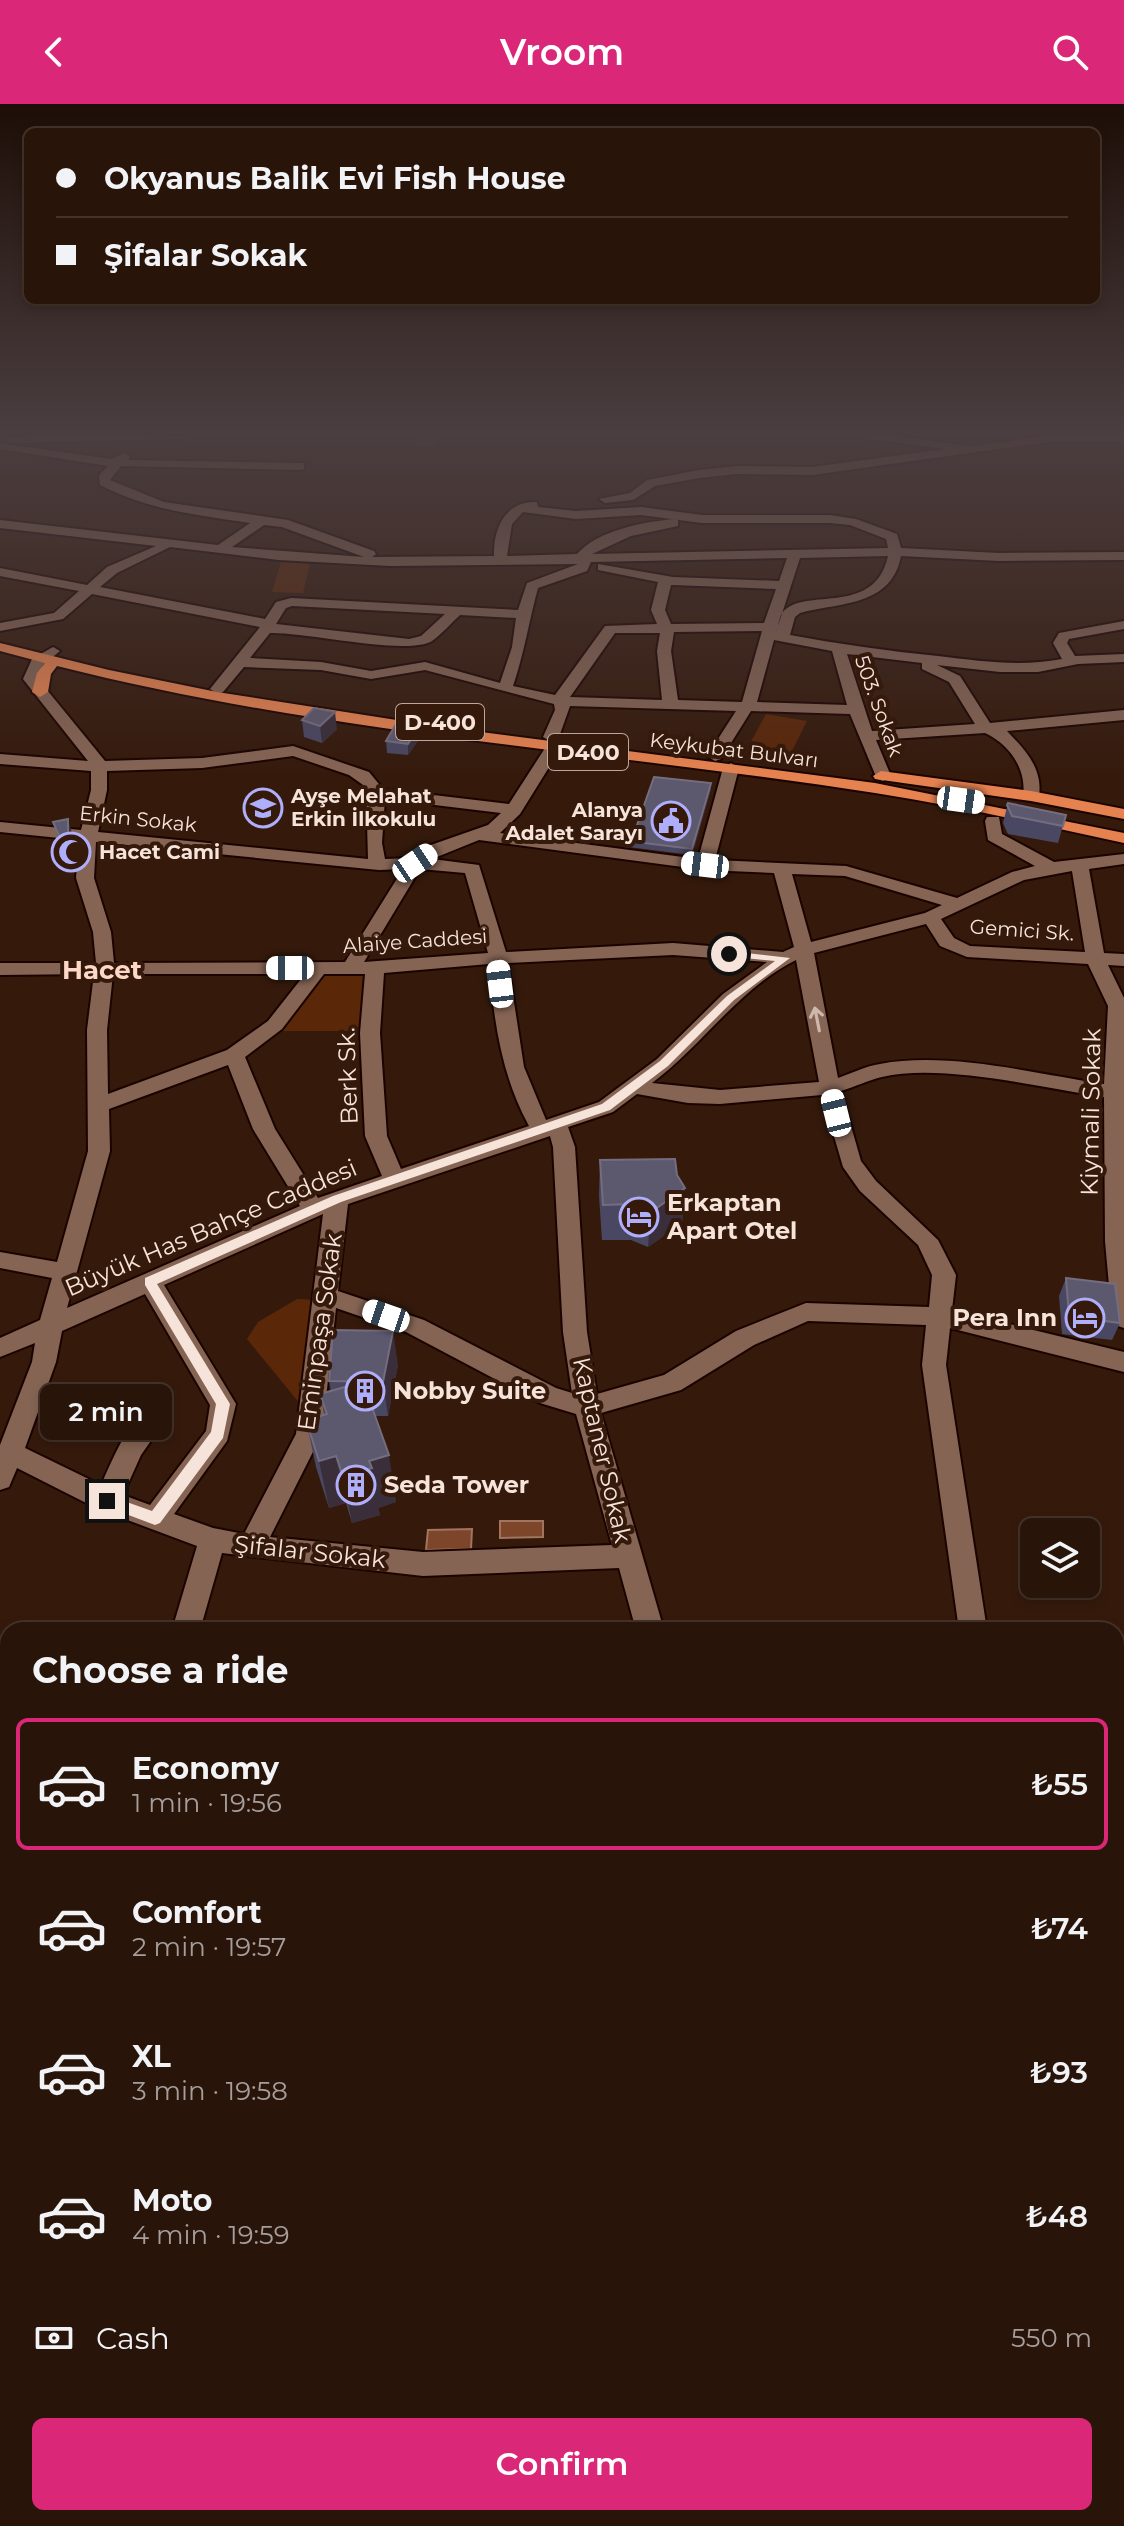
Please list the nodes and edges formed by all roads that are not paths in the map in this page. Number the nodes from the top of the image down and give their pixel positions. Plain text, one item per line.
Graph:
1 (160, 549) edge
2 (229, 549) edge
3 (357, 549) edge
4 (499, 549) edge
5 (591, 549) edge
6 (895, 549) edge
7 (897, 552) junction
8 (795, 554) junction
9 (1124, 556) edge
10 (501, 560) junction
11 (584, 561) junction
12 (390, 562) junction
13 (0, 572) edge
14 (665, 580) junction
15 (783, 585) junction
16 (91, 590) junction
17 (456, 611) junction
18 (524, 614) junction
19 (1124, 625) edge
20 (268, 626) junction
21 (665, 626) junction
22 (0, 627) edge
23 (774, 632) junction
24 (0, 635) edge
25 (0, 647) edge
26 (838, 648) junction
27 (890, 655) junction
28 (53, 657) junction
29 (1124, 658) edge
30 (1070, 661) junction
31 (240, 662) junction
32 (1015, 669) junction
33 (955, 679) junction
34 (218, 689) junction
35 (505, 689) junction
36 (40, 692) joint
37 (561, 701) junction
38 (670, 705) junction
39 (748, 707) junction
40 (856, 710) junction
41 (1124, 715) edge
42 (985, 727) junction
43 (868, 736) junction
44 (552, 743) junction
45 (715, 756) junction
46 (0, 759) edge
47 (99, 764) junction
48 (731, 768) junction
49 (817, 770) junction
50 (881, 782) junction
51 (378, 793) junction
52 (1031, 796) junction
53 (514, 810) junction
54 (1123, 817) edge
55 (993, 821) dead end
56 (0, 827) edge
57 (1093, 831) junction
58 (480, 835) junction
59 (88, 836) junction
60 (1124, 838) edge
61 (1124, 859) edge
62 (415, 863) junction
63 (379, 865) junction
64 (705, 865) junction
65 (1080, 865) junction
66 (1051, 868) junction
67 (782, 869) junction
68 (962, 905) junction
69 (931, 917) junction
70 (794, 954) junction
71 (496, 958) junction
72 (1095, 958) junction
73 (1124, 960) edge
74 (319, 968) junction
75 (351, 968) junction
76 (375, 968) junction
77 (0, 969) edge
78 (103, 969) junction
79 (234, 1055) junction
80 (633, 1087) junction
81 (830, 1088) junction
82 (1114, 1092) junction
83 (100, 1105) junction
84 (1120, 1116) edge
85 (549, 1128) junction
86 (394, 1179) junction
87 (337, 1199) junction
88 (314, 1210) junction
89 (0, 1260) edge
90 (66, 1272) junction
91 (150, 1282) junction
92 (327, 1296) junction
93 (938, 1316) junction
94 (1124, 1319) edge
95 (51, 1324) junction
96 (2, 1347) edge
97 (28, 1360) junction
98 (1124, 1362) edge
99 (587, 1407) junction
100 (156, 1415) dead end
101 (5, 1445) edge
102 (0, 1479) edge
103 (107, 1501) junction
104 (155, 1519) junction
105 (212, 1540) junction
106 (251, 1547) junction
107 (627, 1556) junction
108 (188, 1622) edge
109 (648, 1622) edge
110 (972, 1622) edge

1 - 16 street
2 - 12 street
3 - 12 street
4 - 10 street
5 - 11 street
6 - 7 street
7 - 8 street
7 - 9 street
7 - 23 street
8 - 11 street
8 - 15 street
10 - 11 street
10 - 12 street
11 - 14 street
11 - 18 street
13 - 16 street
14 - 15 street
14 - 21 street
15 - 23 street
16 - 20 street
16 - 22 street
17 - 18 street
17 - 20 street
17 - 20 street
18 - 35 street
19 - 30 street
20 - 31 street
21 - 23 street
21 - 37 street
21 - 38 street
23 - 26 street
23 - 39 street
24 - 28 highway, Keykubat Bulvarı / D-400
25 - 28 highway, Keykubat Bulvarı / D-400
26 - 27 street
26 - 40 street, 503. Sokak
27 - 32 street
27 - 33 street
28 - 34 highway, Keykubat Bulvarı / D-400
28 - 36 highway
28 - 44 highway, Keykubat Bulvarı / D400
29 - 30 street
30 - 32 street
31 - 34 street
31 - 35 street
32 - 33 street
33 - 42 street
34 - 44 highway, Keykubat Bulvarı / D-400
35 - 37 street
36 - 47 street
37 - 38 street
37 - 44 street
38 - 39 street
39 - 40 street
39 - 45 street
40 - 43 street, 503. Sokak
41 - 42 street
42 - 43 street
42 - 52 street
43 - 50 street, 503. Sokak
44 - 45 highway, Keykubat Bulvarı / D-400
44 - 48 highway, Keykubat Bulvarı / D400
44 - 53 street
45 - 49 highway, Keykubat Bulvarı / D-400
46 - 47 street
47 - 51 street
47 - 59 street
48 - 50 highway, Keykubat Bulvarı / D400
48 - 64 street
49 - 50 highway, D400
49 - 54 highway
50 - 52 highway, D400
50 - 54 highway
50 - 57 highway, Keykubat Bulvarı / D400
51 - 53 street
51 - 63 street
52 - 54 highway, D400
53 - 58 street
55 - 66 street
56 - 59 street, Erkin Sokak
57 - 60 highway, Keykubat Bulvarı / D400
57 - 66 street
58 - 62 street
58 - 64 street
59 - 63 street, Erkin Sokak
59 - 78 street
61 - 65 street, Büyük Has Bahçe Caddesi
62 - 63 street, Erkin Sokak
62 - 71 street, Erkin Sokak
62 - 75 street
64 - 67 street
65 - 66 street, Büyük Has Bahçe Caddesi
65 - 72 street, Kiymali Sokak
66 - 68 street, Büyük Has Bahçe Caddesi
67 - 68 street
67 - 70 street
68 - 69 street, Büyük Has Bahçe Caddesi
69 - 70 street, Büyük Has Bahçe Caddesi
69 - 72 street, Gemici Sk.
70 - 71 street, Alaiye Caddesi
70 - 80 street, Büyük Has Bahçe Caddesi
81 -> 70 street
71 - 76 street, Alaiye Caddesi
71 - 85 street, Kaptaner Sokak
72 - 73 street, Gemici Sk.
72 - 82 street, Kiymali Sokak
74 - 75 street, Alaiye Caddesi
74 - 78 street, Alaiye Caddesi
74 - 79 street
75 - 76 street, Alaiye Caddesi
76 - 86 street, Berk Sk.
77 - 78 street, Alaiye Caddesi
78 - 83 street
79 - 83 street
79 - 88 street
80 - 81 street
80 - 85 street, Büyük Has Bahçe Caddesi
81 - 82 street
81 - 93 street
82 - 84 street, Kiymali Sokak
83 - 90 street
84 - 94 street, Kiymali Sokak
85 - 86 street, Büyük Has Bahçe Caddesi
85 - 99 street, Kaptaner Sokak
86 - 87 street, Büyük Has Bahçe Caddesi
87 - 88 street, Büyük Has Bahçe Caddesi
87 - 92 street, Eminpaşa Sokak
88 - 91 street, Büyük Has Bahçe Caddesi
89 - 90 street
90 - 95 street
91 - 95 street, Büyük Has Bahçe Caddesi
91 - 104 street
92 - 99 street
92 - 106 street, Eminpaşa Sokak
93 - 98 street
93 - 99 street
93 - 110 street
95 - 96 street, Büyük Has Bahçe Caddesi
95 - 97 street
95 - 101 street
96 - 97 street
97 - 101 street
99 - 107 street, Kaptaner Sokak
100 - 103 street
101 - 102 street
101 - 103 street, Şifalar Sokak
103 - 104 street, Şifalar Sokak
104 - 105 street, Şifalar Sokak
105 - 106 street, Şifalar Sokak
105 - 108 street
106 - 107 street, Şifalar Sokak
107 - 109 street, Kaptaner Sokak

